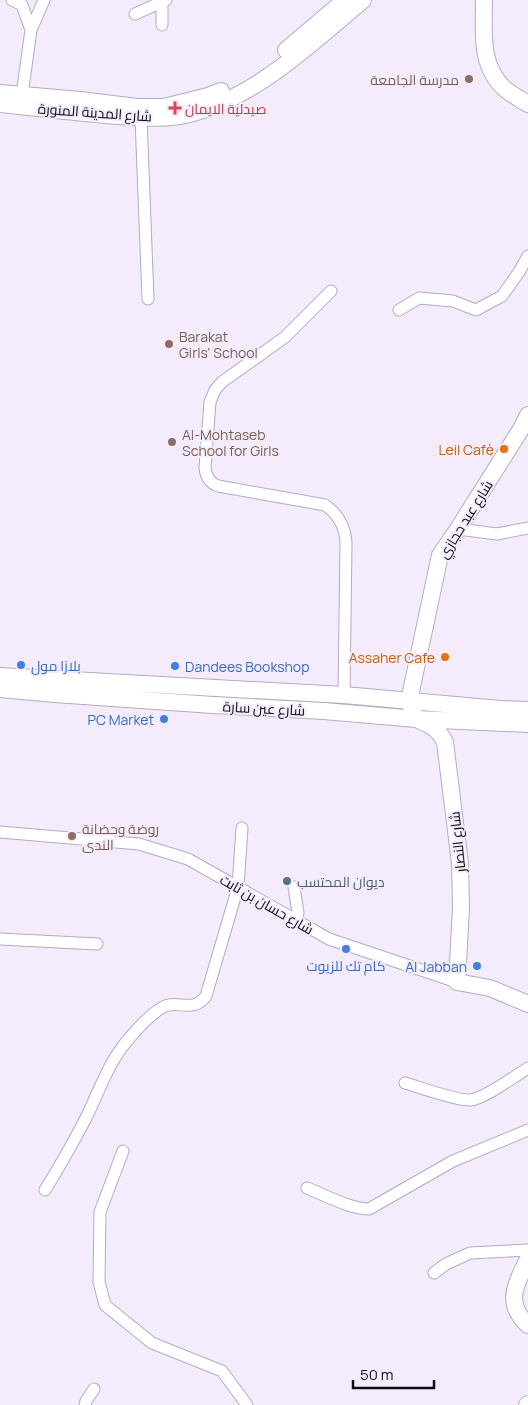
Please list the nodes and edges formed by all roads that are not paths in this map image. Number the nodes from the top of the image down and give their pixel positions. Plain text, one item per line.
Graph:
1 (12, 0) edge
2 (44, 0) edge
3 (164, 0) edge
4 (345, 0) edge
5 (363, 0) edge
6 (484, 0) edge
7 (135, 14) dead end
8 (162, 25) dead end
9 (31, 30) junction
10 (0, 93) edge
11 (22, 95) junction
12 (0, 104) edge
13 (528, 104) edge
14 (141, 118) junction
15 (528, 256) edge
16 (330, 291) dead end
17 (148, 299) dead end
18 (399, 310) dead end
19 (528, 415) edge
20 (528, 528) edge
21 (458, 529) junction
22 (0, 676) edge
23 (0, 688) edge
24 (344, 695) junction
25 (409, 701) junction
26 (528, 710) edge
27 (416, 719) junction
28 (528, 724) edge
29 (242, 828) dead end
30 (0, 832) edge
31 (238, 887) junction
32 (294, 887) dead end
33 (296, 921) junction
34 (0, 939) edge
35 (97, 944) dead end
36 (456, 982) junction
37 (528, 1004) edge
38 (528, 1068) edge
39 (405, 1083) dead end
40 (528, 1130) edge
41 (123, 1151) dead end
42 (307, 1188) dead end
43 (45, 1190) dead end
44 (528, 1250) edge
45 (528, 1259) edge
46 (434, 1273) dead end
47 (528, 1326) edge
48 (94, 1389) dead end
49 (85, 1405) edge
50 (247, 1405) edge

1 - 9 street
2 - 9 street
3 - 7 street
3 - 8 street
4 - 11 street, شارع المدينة المنورة
5 - 14 street, شارع المدينة المنورة
6 - 13 street
9 - 11 street
10 - 11 street, شارع المدينة المنورة
12 - 14 street, شارع المدينة المنورة
14 - 17 street
15 - 18 street
16 - 24 street
19 - 21 street, شارع عبد حجازي
20 - 21 street
21 - 25 street, شارع عبد حجازي
22 - 24 street, شارع عين سارة
23 - 27 street, شارع عين سارة
24 - 25 street, شارع عين سارة
25 - 26 street, شارع عين سارة
25 - 27 street
27 - 28 street, شارع عين سارة
27 - 36 street, شارع النصار
29 - 31 street
30 - 31 street, شارع حسان بن ثابت
31 - 33 street, شارع حسان بن ثابت
31 - 43 street
32 - 33 street
33 - 36 street, شارع حسان بن ثابت
34 - 35 street
36 - 37 street, شارع حسان بن ثابت
38 - 39 street
40 - 42 street
41 - 50 street
44 - 46 street
45 - 47 street
48 - 49 street

